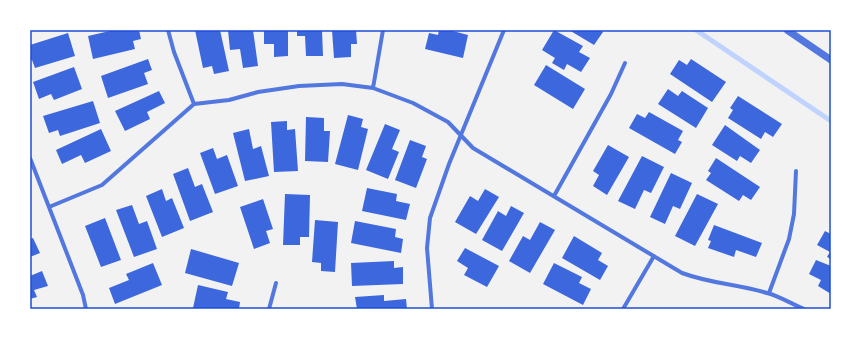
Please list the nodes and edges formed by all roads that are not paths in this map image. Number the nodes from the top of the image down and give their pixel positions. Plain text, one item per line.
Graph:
1 (168, 30) edge
2 (383, 30) edge
3 (504, 30) edge
4 (787, 30) edge
5 (831, 60) edge
6 (625, 63) dead end
7 (373, 88) junction
8 (194, 104) junction
9 (461, 135) junction
10 (30, 158) edge
11 (796, 171) dead end
12 (554, 196) junction
13 (50, 207) junction
14 (654, 256) junction
15 (276, 283) dead end
16 (768, 293) junction
17 (86, 309) edge
18 (269, 309) edge
19 (432, 309) edge
20 (623, 309) edge
21 (804, 309) edge

1 - 8 street
2 - 7 street
3 - 9 street
4 - 5 street
6 - 12 street
7 - 8 street
7 - 9 street
8 - 13 street
9 - 12 street
9 - 19 street
10 - 13 street
11 - 16 street
12 - 14 street
13 - 17 street
14 - 16 street
14 - 20 street
15 - 18 street
16 - 21 street

